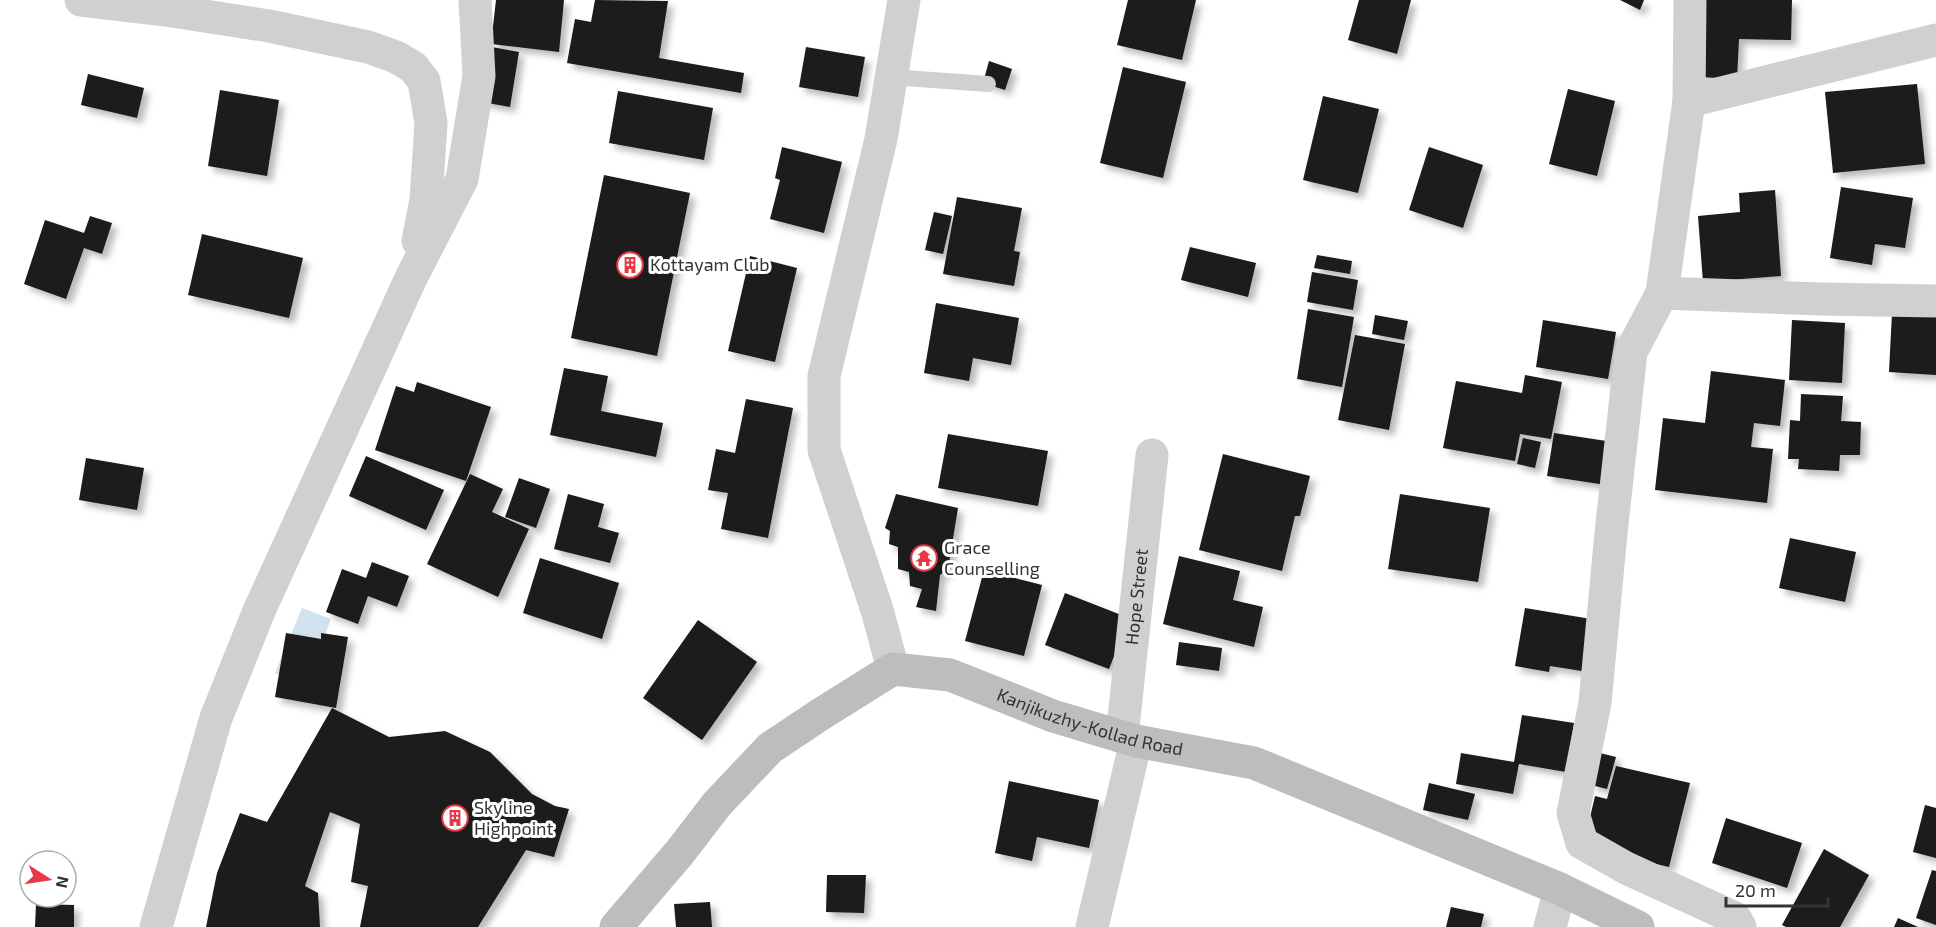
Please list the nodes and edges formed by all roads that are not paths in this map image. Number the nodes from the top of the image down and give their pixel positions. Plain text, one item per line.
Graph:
1 (81, 0) edge
2 (475, 0) edge
3 (904, 0) edge
4 (1690, 0) edge
5 (1936, 40) edge
6 (891, 77) junction
7 (988, 84) dead end
8 (1689, 101) junction
9 (411, 278) junction
10 (1662, 292) junction
11 (1936, 301) edge
12 (1152, 455) dead end
13 (893, 669) junction
14 (1129, 739) junction
15 (1560, 889) junction
16 (156, 927) edge
17 (616, 927) edge
18 (1092, 927) edge
19 (1550, 927) edge
20 (1638, 927) edge
21 (1740, 927) edge

1 - 9 street
2 - 9 street
3 - 6 street
4 - 8 street
5 - 8 street
6 - 7 lane
6 - 13 street
8 - 10 street
9 - 16 street
10 - 11 street
10 - 21 street
12 - 14 street, Hope Street
13 - 14 main road, Kanjikuzhy-Kollad Road
13 - 17 main road
14 - 15 main road, Kanjikuzhy-Kollad Road
14 - 18 street, Hope Street
15 - 19 street
15 - 20 main road, Kanjikuzhy-Kollad Road

